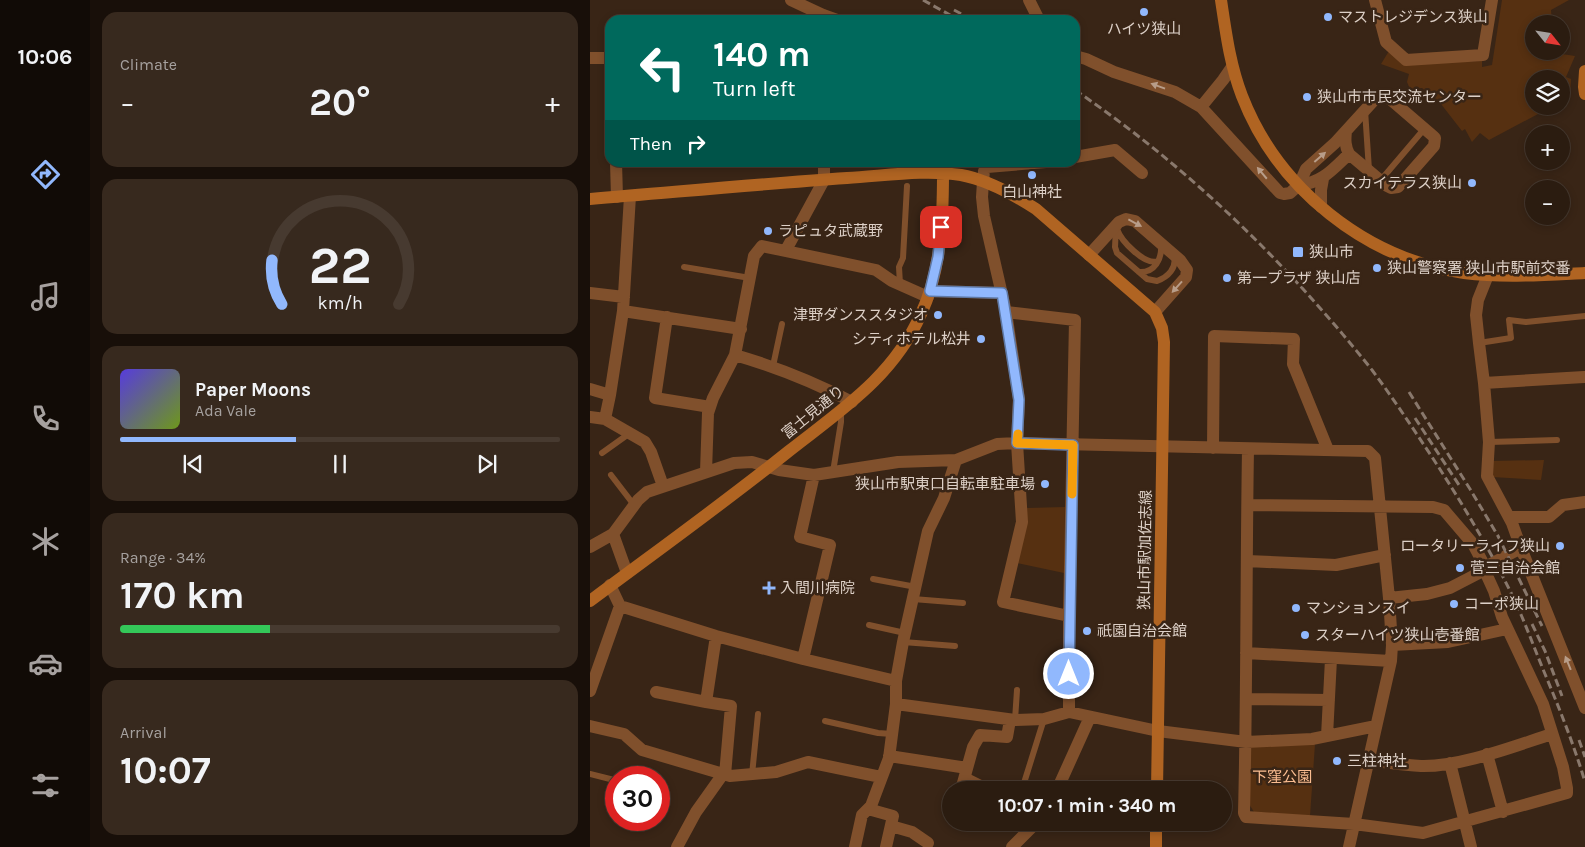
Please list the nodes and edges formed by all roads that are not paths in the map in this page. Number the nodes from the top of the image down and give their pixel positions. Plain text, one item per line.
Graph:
1 (791, 0) edge
2 (1029, 0) edge
3 (1221, 0) edge
4 (1376, 0) edge
5 (1492, 0) edge
6 (818, 15) edge
7 (1036, 15) edge
8 (590, 58) edge
9 (605, 58) edge
10 (1080, 58) edge
11 (1232, 67) junction
12 (1585, 71) edge
13 (1585, 94) edge
14 (1201, 107) junction
15 (1365, 110) junction
16 (1425, 128) junction
17 (1346, 131) junction
18 (1349, 154) junction
19 (1080, 157) edge
20 (1282, 165) junction
21 (616, 167) edge
22 (824, 167) edge
23 (987, 167) edge
24 (943, 168) edge
25 (1306, 169) junction
26 (1369, 171) junction
27 (1142, 173) dead end
28 (1323, 179) junction
29 (824, 180) junction
30 (1380, 181) junction
31 (983, 182) junction
32 (1299, 185) junction
33 (906, 186) dead end
34 (630, 196) junction
35 (617, 197) junction
36 (590, 199) edge
37 (1321, 207) junction
38 (1116, 226) junction
39 (1161, 243) junction
40 (786, 250) junction
41 (1090, 255) junction
42 (1174, 255) junction
43 (1158, 261) junction
44 (684, 267) dead end
45 (1139, 272) junction
46 (1585, 273) edge
47 (1488, 276) junction
48 (750, 278) junction
49 (900, 284) junction
50 (590, 293) edge
51 (1002, 293) junction
52 (929, 294) junction
53 (624, 297) junction
54 (623, 311) junction
55 (1006, 312) junction
56 (1155, 312) junction
57 (666, 316) junction
58 (1585, 316) edge
59 (782, 324) dead end
60 (741, 329) junction
61 (1479, 343) junction
62 (735, 355) junction
63 (773, 366) junction
64 (1584, 377) dead end
65 (1484, 383) junction
66 (590, 389) edge
67 (610, 395) junction
68 (852, 402) junction
69 (710, 407) junction
70 (841, 410) junction
71 (590, 417) edge
72 (605, 419) junction
73 (630, 433) junction
74 (1557, 440) dead end
75 (1489, 442) junction
76 (1017, 443) junction
77 (1073, 445) junction
78 (1162, 446) junction
79 (1213, 448) junction
80 (1248, 449) junction
81 (1328, 450) junction
82 (602, 453) dead end
83 (956, 460) junction
84 (769, 467) junction
85 (706, 472) junction
86 (833, 472) junction
87 (611, 475) dead end
88 (814, 476) junction
89 (663, 486) junction
90 (1585, 502) edge
91 (634, 505) junction
92 (1248, 505) junction
93 (1380, 507) junction
94 (1509, 517) junction
95 (613, 534) junction
96 (590, 547) edge
97 (1521, 548) junction
98 (1385, 556) junction
99 (1247, 561) junction
100 (1484, 569) junction
101 (626, 573) junction
102 (873, 579) dead end
103 (610, 585) junction
104 (915, 593) junction
105 (1389, 598) junction
106 (590, 600) edge
107 (963, 603) dead end
108 (620, 606) junction
109 (1069, 616) junction
110 (869, 626) dead end
111 (1508, 630) junction
112 (716, 636) junction
113 (904, 637) junction
114 (1392, 645) junction
115 (955, 646) dead end
116 (1246, 653) junction
117 (1331, 659) junction
118 (803, 660) junction
119 (1391, 661) junction
120 (896, 681) junction
121 (1582, 688) edge
122 (1017, 690) dead end
123 (590, 691) edge
124 (656, 692) dead end
125 (1246, 699) junction
126 (1329, 700) junction
127 (706, 702) junction
128 (896, 704) junction
129 (1585, 708) edge
130 (1069, 712) junction
131 (758, 714) dead end
132 (1090, 717) junction
133 (1013, 720) junction
134 (1044, 720) junction
135 (825, 721) dead end
136 (590, 726) edge
137 (1376, 726) junction
138 (1158, 731) junction
139 (892, 734) junction
140 (1552, 734) junction
141 (1327, 736) junction
142 (1246, 742) junction
143 (1487, 754) junction
144 (889, 756) junction
145 (1367, 760) junction
146 (1450, 763) junction
147 (966, 771) junction
148 (590, 774) edge
149 (724, 774) junction
150 (752, 775) junction
151 (881, 777) junction
152 (605, 778) edge
153 (963, 781) edge
154 (980, 781) edge
155 (1025, 781) edge
156 (1061, 781) edge
157 (1157, 781) edge
158 (868, 809) junction
159 (1503, 812) junction
160 (1464, 823) junction
161 (1354, 824) junction
162 (891, 826) junction
163 (1030, 831) edge
164 (1156, 831) edge
165 (928, 842) dead end
166 (677, 847) edge
167 (855, 847) edge
168 (886, 847) edge
169 (1012, 847) edge
170 (1156, 847) edge
171 (1348, 847) edge
172 (1471, 847) edge

1 - 6 street
2 - 7 street
3 - 11 street
4 - 5 street
8 - 9 street
14 -> 10 street
11 - 14 street
11 - 20 street
12 - 13 street
32 -> 14 street
15 - 16 street
15 - 17 street
15 - 26 lane
16 - 30 lane
16 - 30 street
17 - 18 street
25 -> 17 street
18 - 26 street
18 - 28 street
19 - 27 street
20 - 25 street
20 - 32 street
21 - 35 street
22 - 29 street
23 - 31 street
24 - 29 street
24 - 31 street
24 - 52 street, 富士見通り
25 - 32 street
26 - 30 street
28 - 32 street
28 - 37 street
29 - 34 street
29 - 40 street
31 - 41 street
31 - 51 street
32 - 37 street
33 - 49 lane
34 - 35 street
34 - 53 street
35 - 36 street
37 - 47 street
38 -> 39 street
38 - 41 street
38 - 43 lane
38 - 45 lane
39 - 42 street
39 - 43 lane
40 - 48 street
40 - 49 street
41 - 56 street
42 - 45 lane
42 -> 56 street
43 - 45 lane
44 - 48 lane
46 - 47 street
47 - 61 street
48 - 60 street
49 - 52 street
50 - 53 street
51 - 52 street
51 - 55 street
52 - 68 street, 富士見通り
53 - 54 street
54 - 57 street
54 - 67 street
55 - 76 street
55 - 77 street
56 - 78 street, 狭山市駅加佐志線
57 - 60 street
57 - 69 street
58 - 61 lane
59 - 63 lane
60 - 62 street
61 - 65 street
62 - 63 street
62 - 69 street
63 - 68 street
64 - 65 street
65 - 75 street
66 - 67 street
67 - 72 street
68 - 70 street, 富士見通り
69 - 85 street
70 - 84 street, 富士見通り
70 - 86 lane
71 - 72 street
72 - 73 street
73 - 82 lane
73 - 89 street
74 - 75 lane
75 - 94 street
76 - 77 street
76 - 83 street
76 - 109 street
77 - 78 street
77 - 109 street
78 - 79 street
78 - 138 street, 狭山市駅加佐志線
79 - 80 street
79 - 81 street
80 - 81 street
80 - 92 street
81 - 93 street
83 - 86 street
83 - 104 street
84 - 85 street
84 - 88 street
84 - 101 street, 富士見通り
85 - 89 street
86 - 88 street
87 - 91 lane
88 - 118 street
89 - 91 street
90 - 94 street
91 - 95 street
92 - 93 street
92 - 99 street
93 - 98 street
93 - 100 street
94 - 97 street
95 - 96 street
95 - 101 street
97 - 100 street
121 -> 97 street
98 - 99 street
98 - 105 street
99 - 116 street
100 - 105 street
100 - 111 street
101 - 103 street, 富士見通り
102 - 104 lane
103 - 106 street, 富士見通り
103 - 108 street
104 - 107 lane
104 - 113 street
105 - 114 street
108 - 112 street
108 - 123 street
109 - 130 street
110 - 113 lane
111 - 114 street
111 - 140 street
112 - 118 street
112 - 127 street
113 - 115 lane
113 - 120 street
114 - 119 street
116 - 117 street
116 - 125 street
117 - 119 street
117 - 126 street
118 - 120 street
119 - 137 street
120 - 128 street
121 - 129 street
122 - 133 lane
124 - 127 street
125 - 126 street
125 - 142 street
126 - 141 street
127 - 149 street
128 - 133 street
128 - 139 street
130 - 132 street
130 - 134 street
131 - 150 lane
132 - 138 street
132 - 156 street
133 - 134 street
133 - 147 street
134 - 155 lane
135 - 139 lane
136 - 149 street
137 - 141 street
137 - 145 street
138 - 142 street
138 - 157 street, 狭山市駅加佐志線
139 - 144 street
140 - 143 street
140 - 159 street
141 - 142 street
142 - 161 street
143 - 146 street
143 - 159 street
144 - 147 street
144 - 151 street
145 - 146 street
145 - 161 street
146 - 160 street
147 - 153 street
147 - 154 lane
148 - 152 lane
149 - 150 street
149 - 166 street
150 - 151 street
151 - 158 street
158 - 162 street
158 - 167 street
159 - 160 street
160 - 161 street
160 - 172 street
161 - 171 street
162 - 165 street
162 - 168 street
163 - 169 street
164 - 170 street

